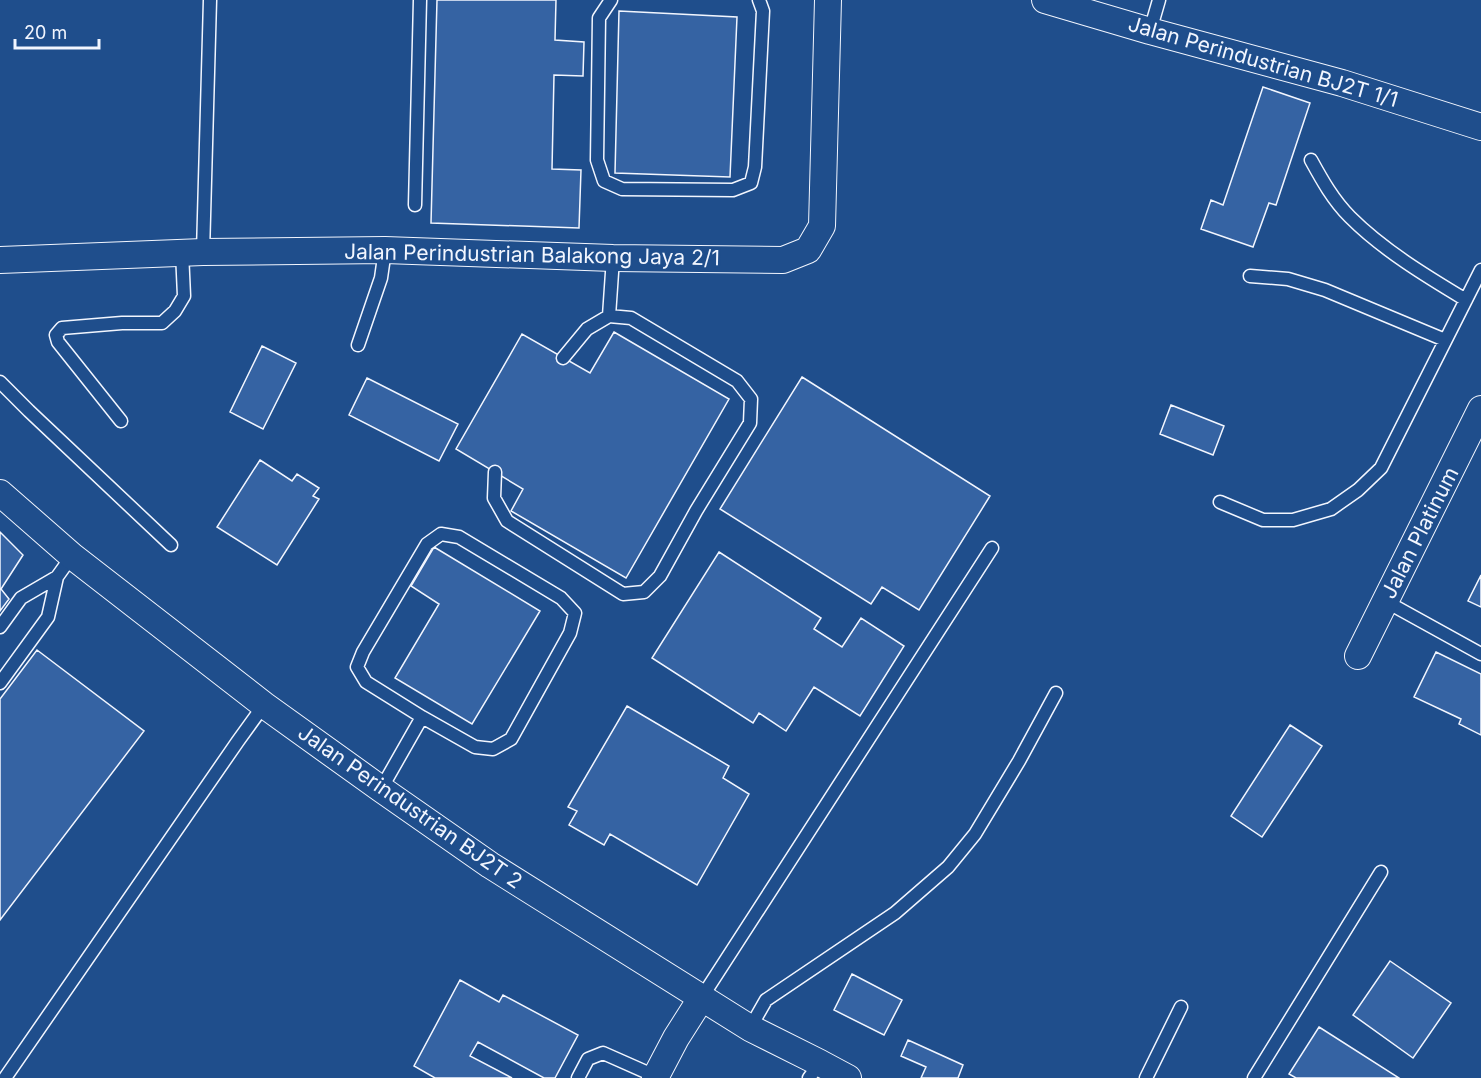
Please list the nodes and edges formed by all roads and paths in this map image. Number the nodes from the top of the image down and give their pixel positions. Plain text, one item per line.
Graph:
1 (210, 0) edge
2 (420, 0) edge
3 (611, 0) edge
4 (759, 0) edge
5 (828, 0) edge
6 (1045, 0) edge
7 (1159, 0) edge
8 (1150, 31) junction
9 (1481, 127) edge
10 (1311, 160) dead end
11 (415, 205) dead end
12 (385, 250) junction
13 (193, 252) junction
14 (613, 258) junction
15 (0, 260) edge
16 (1481, 270) edge
17 (1250, 276) dead end
18 (1466, 300) junction
19 (609, 316) junction
20 (1445, 340) junction
21 (358, 345) dead end
22 (563, 358) dead end
23 (0, 382) edge
24 (1481, 409) edge
25 (121, 421) dead end
26 (495, 472) dead end
27 (0, 493) edge
28 (1220, 502) dead end
29 (171, 545) dead end
30 (992, 548) dead end
31 (72, 556) junction
32 (57, 577) junction
33 (1385, 602) junction
34 (0, 627) edge
35 (1481, 654) edge
36 (1358, 656) dead end
37 (0, 683) edge
38 (1056, 693) dead end
39 (264, 705) junction
40 (422, 717) junction
41 (381, 789) junction
42 (1381, 872) dead end
43 (702, 997) junction
44 (1181, 1007) dead end
45 (750, 1028) junction
46 (815, 1070) edge
47 (655, 1077) edge
48 (5, 1078) edge
49 (578, 1078) edge
50 (848, 1078) edge
51 (1146, 1078) edge
52 (1254, 1078) edge

1 - 13 lane
2 - 11 lane
3 - 4 lane
5 - 14 street, Jalan Perindustrian Balakong Jaya 2/1
6 - 8 street, Jalan Perindustrian BJ2T 1/1
7 - 8 lane
8 - 9 street, Jalan Perindustrian BJ2T 1/1
10 - 18 lane
12 - 13 street, Jalan Perindustrian Balakong Jaya 2/1
12 - 14 street, Jalan Perindustrian Balakong Jaya 2/1
12 - 21 lane
13 - 15 street, Jalan Perindustrian Balakong Jaya 2/1
13 - 25 lane
14 - 19 lane
16 - 18 lane
17 - 20 lane
18 - 20 lane
19 - 22 lane
19 - 26 lane
20 - 28 lane
23 - 29 lane
24 - 33 street, Jalan Platinum
27 - 31 street, Jalan Perindustrian BJ2T 2
30 - 43 lane
31 - 32 lane
31 - 39 street, Jalan Perindustrian BJ2T 2
32 - 34 lane
32 - 37 lane
33 - 35 lane
33 - 36 street, Jalan Platinum
38 - 45 lane
39 - 41 street, Jalan Perindustrian BJ2T 2
39 - 48 lane
40 - 40 lane
40 - 41 lane
41 - 43 street, Jalan Perindustrian BJ2T 2
42 - 52 lane
43 - 45 street, Jalan Perindustrian BJ2T 2
43 - 47 street
44 - 51 lane
45 - 46 street, Jalan Perindustrian BJ2T 2
46 - 50 street, Jalan Perindustrian BJ2T 2
47 - 49 lane

